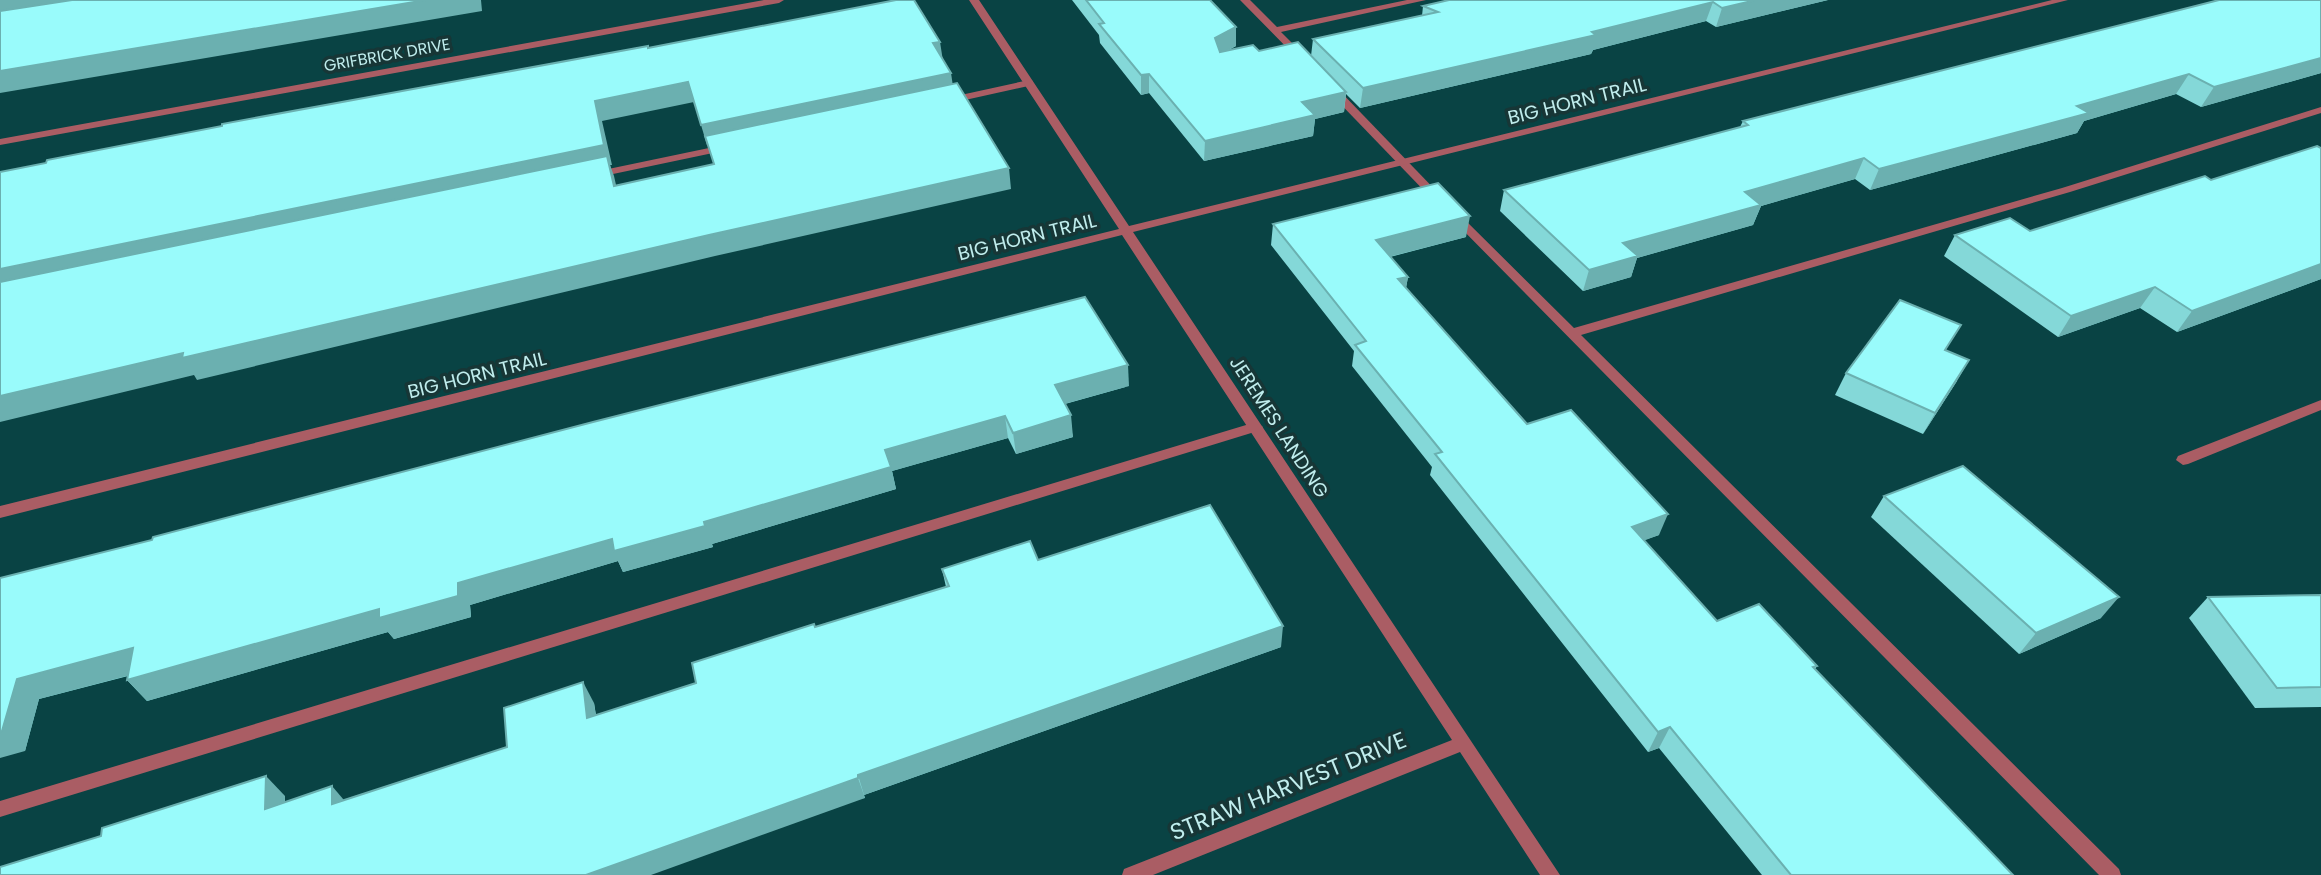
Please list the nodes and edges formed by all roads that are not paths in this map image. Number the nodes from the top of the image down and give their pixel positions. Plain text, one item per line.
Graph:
1 (779, 0) edge
2 (974, 0) edge
3 (1245, 0) edge
4 (1421, 0) edge
5 (2063, 0) edge
6 (1275, 30) junction
7 (1311, 68) edge
8 (1321, 77) edge
9 (1029, 83) junction
10 (934, 103) edge
11 (2321, 110) edge
12 (0, 142) edge
13 (744, 143) edge
14 (1402, 162) junction
15 (581, 178) edge
16 (1127, 230) junction
17 (1572, 333) junction
18 (2321, 405) edge
19 (1256, 427) junction
20 (2183, 460) dead end
21 (0, 512) edge
22 (1462, 743) junction
23 (0, 809) edge
24 (1131, 875) edge
25 (1551, 875) edge
26 (2112, 875) edge

1 - 12 street, GRIFBRICK DRIVE
2 - 9 street, JEREMES LANDING
3 - 6 street
4 - 6 street
5 - 14 street, BIG HORN TRAIL
6 - 7 street
8 - 14 street
9 - 10 street
9 - 16 street, JEREMES LANDING
11 - 17 street
13 - 15 street
14 - 16 street, BIG HORN TRAIL
14 - 17 street
16 - 19 street, JEREMES LANDING
16 - 21 street, BIG HORN TRAIL
17 - 26 street
18 - 20 street
19 - 22 street, JEREMES LANDING
19 - 23 street
22 - 24 street, STRAW HARVEST DRIVE
22 - 25 street, JEREMES LANDING

